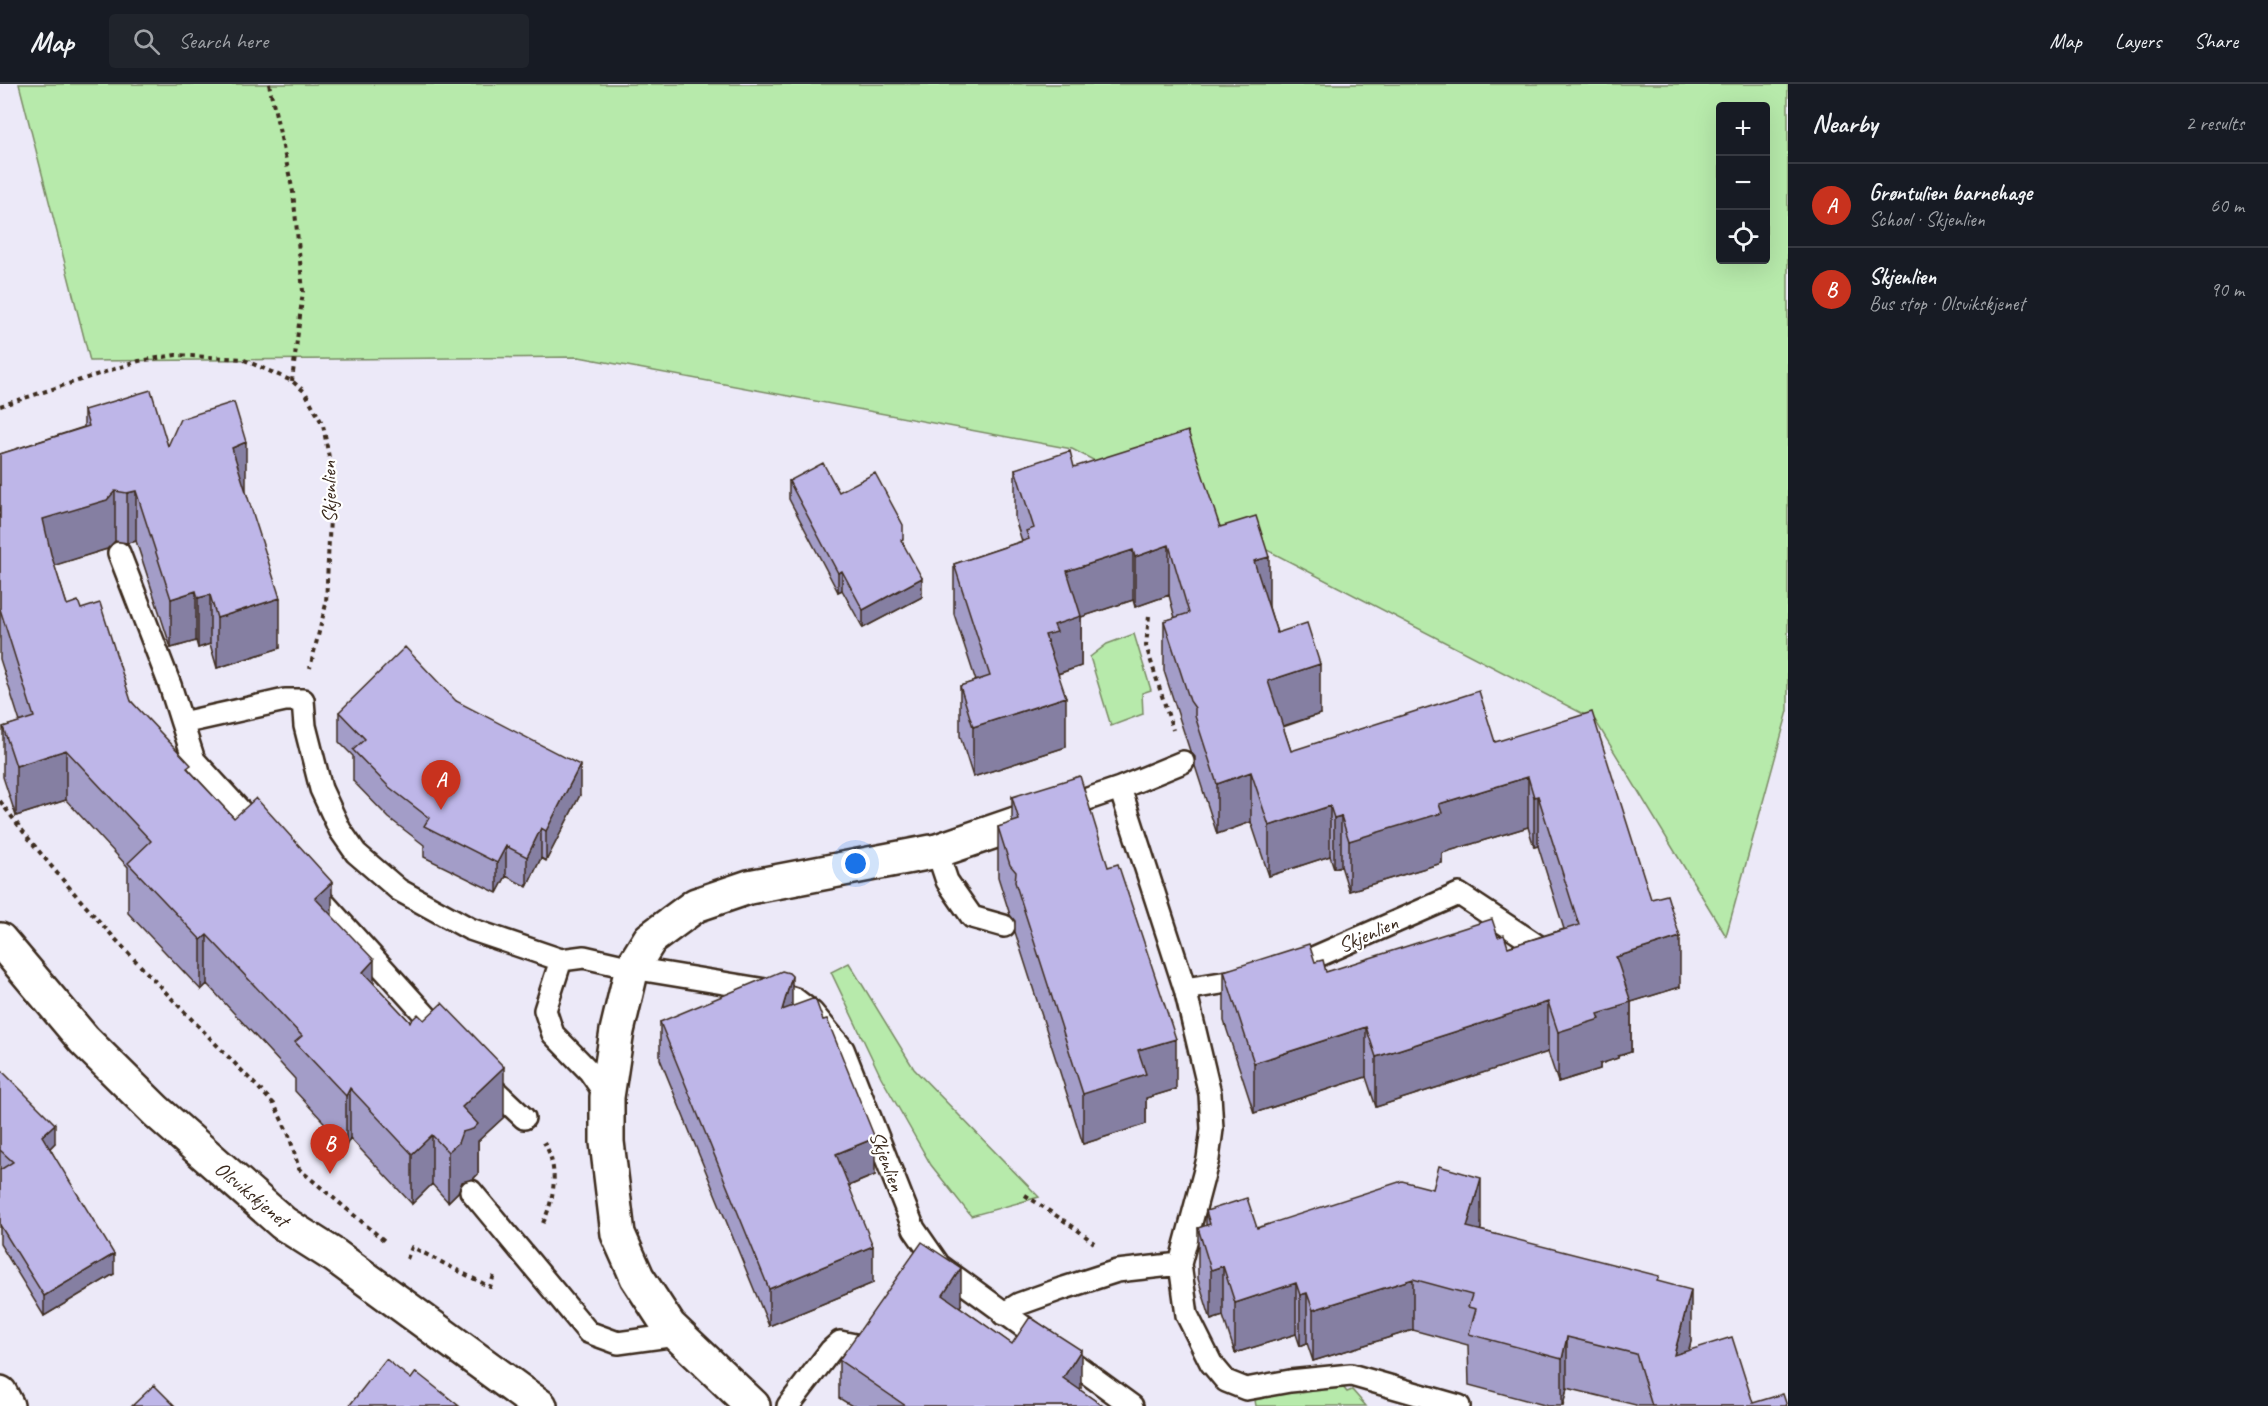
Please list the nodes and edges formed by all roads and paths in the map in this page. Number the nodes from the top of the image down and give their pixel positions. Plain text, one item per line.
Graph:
1 (269, 84) edge
2 (292, 381) junction
3 (0, 406) edge
4 (119, 553) dead end
5 (1149, 616) dead end
6 (303, 700) junction
7 (182, 723) junction
8 (1183, 762) joint
9 (1120, 788) junction
10 (0, 801) edge
11 (1073, 804) joint
12 (273, 847) edge
13 (937, 851) junction
14 (304, 881) edge
15 (1004, 926) dead end
16 (0, 940) edge
17 (1538, 946) edge
18 (561, 960) junction
19 (632, 968) junction
20 (1185, 990) junction
21 (607, 1097) junction
22 (524, 1118) joint
23 (471, 1191) dead end
24 (1026, 1195) dead end
25 (514, 1244) junction
26 (389, 1246) dead end
27 (404, 1264) dead end
28 (1180, 1264) junction
29 (1117, 1271) junction
30 (1003, 1314) junction
31 (676, 1335) junction
32 (855, 1345) edge
33 (0, 1393) edge
34 (7, 1406) edge
35 (540, 1406) edge
36 (753, 1406) edge
37 (788, 1406) edge
38 (1132, 1406) edge
39 (1458, 1406) edge

1 - 2 path
2 - 3 path, Skjenlien
2 - 6 path, Skjenlien
4 - 7 lane
5 - 8 path
6 - 7 lane
6 - 18 lane, Skjenlien
7 - 12 lane
8 - 9 lane
9 - 11 lane
9 - 20 lane
10 - 26 path
11 - 13 street
13 - 15 lane
13 - 19 street
14 - 22 lane
16 - 35 street, Olsvikskjenet
17 - 20 lane, Skjenlien
18 - 19 lane, Skjenlien
18 - 21 lane
19 - 21 street
19 - 30 lane, Skjenlien
20 - 28 lane
21 - 31 street
22 - 25 path
23 - 25 lane
24 - 29 path
25 - 27 path
25 - 31 lane
28 - 29 lane
28 - 39 lane
29 - 30 lane
30 - 38 lane, Skjenlien
31 - 36 street
32 - 37 lane
33 - 34 street

